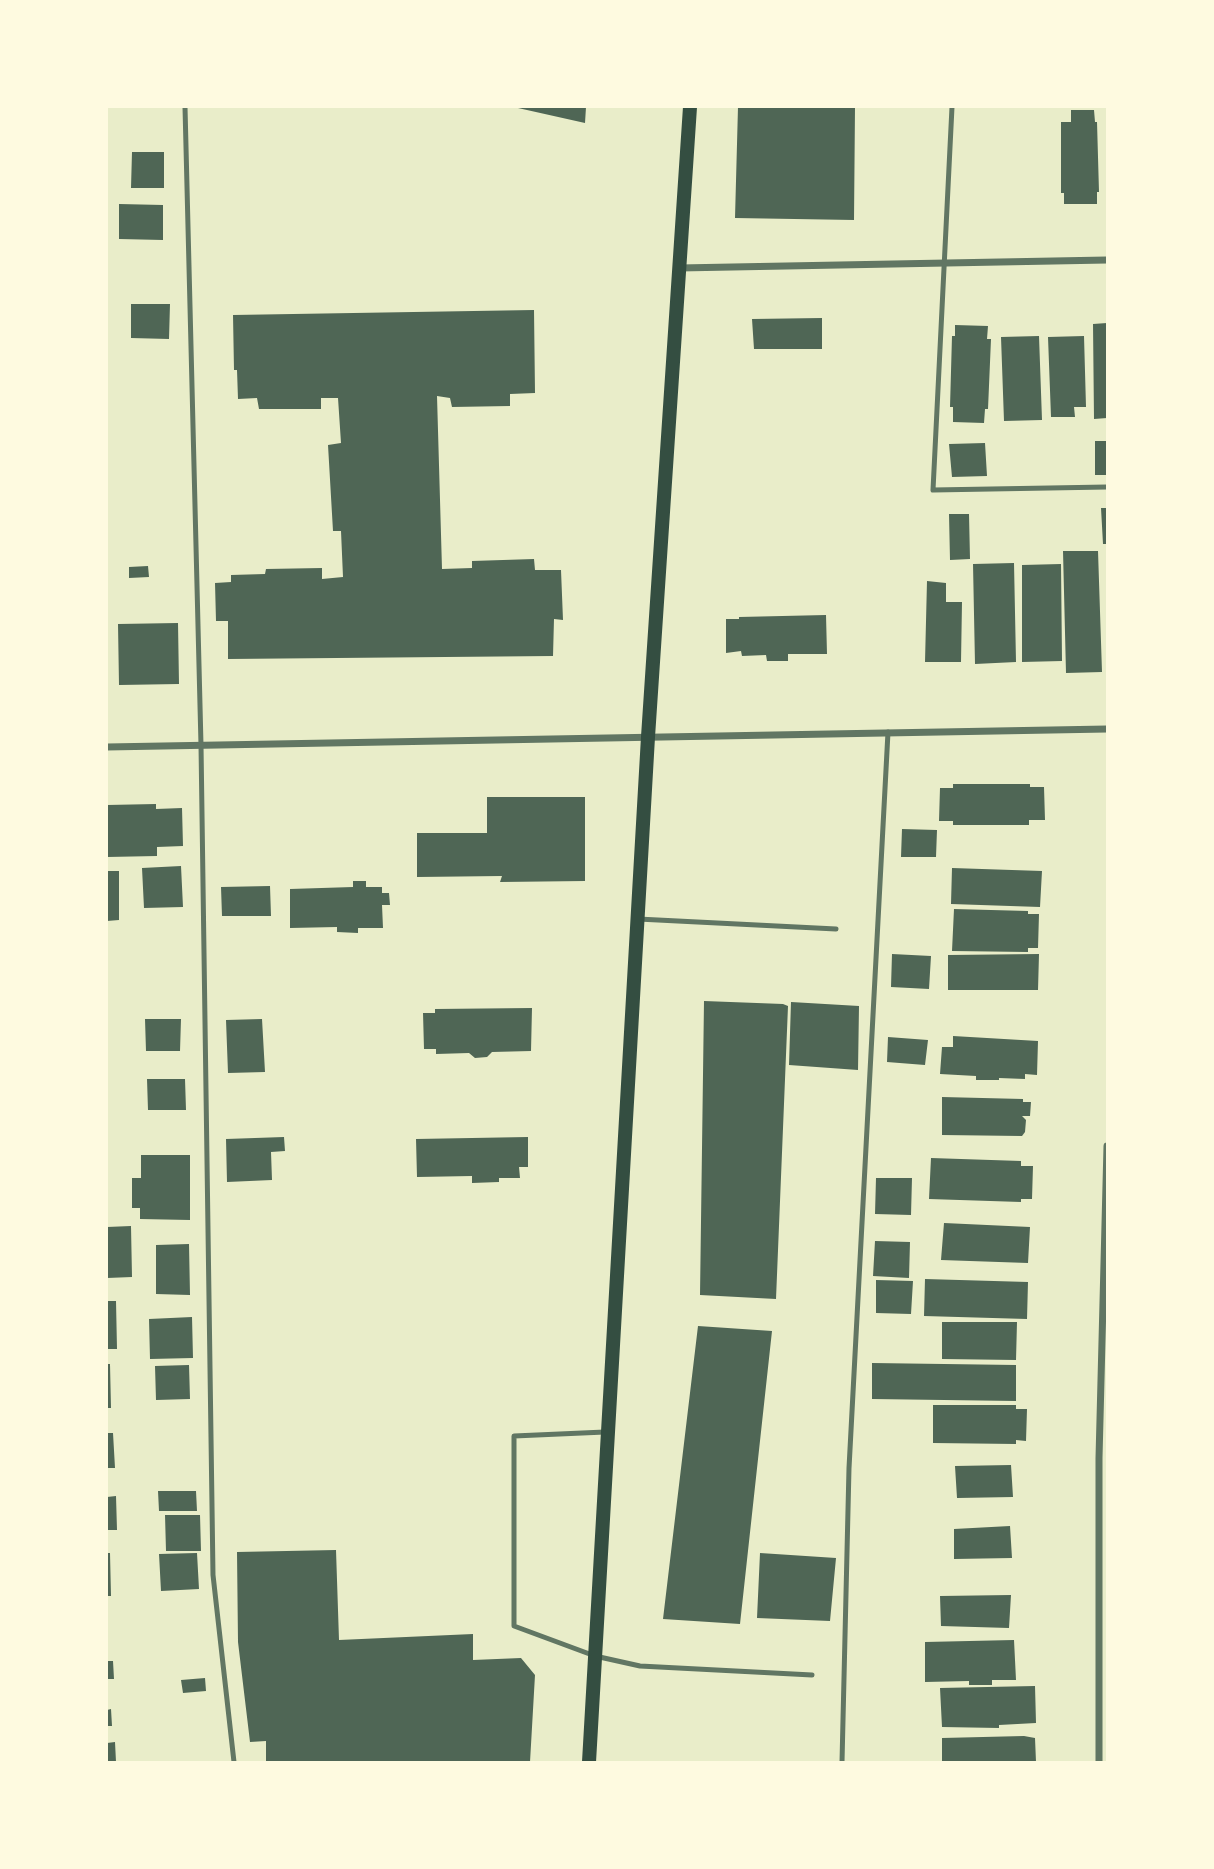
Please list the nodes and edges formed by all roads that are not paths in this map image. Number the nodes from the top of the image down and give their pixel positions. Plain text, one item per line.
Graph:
1 (185, 107) edge
2 (690, 107) edge
3 (952, 107) edge
4 (1107, 260) edge
5 (943, 263) junction
6 (680, 268) junction
7 (1107, 486) edge
8 (1107, 729) edge
9 (888, 733) junction
10 (648, 737) junction
11 (201, 745) junction
12 (107, 747) edge
13 (638, 919) junction
14 (836, 929) dead end
15 (1107, 1146) edge
16 (608, 1432) junction
17 (595, 1656) junction
18 (812, 1675) dead end
19 (234, 1762) edge
20 (589, 1762) edge
21 (842, 1762) edge
22 (1099, 1762) edge

1 - 11 lane
2 - 6 main road
3 - 5 lane
4 - 5 street
5 - 6 street
5 - 7 lane
6 - 10 main road
8 - 9 street
9 - 10 street
9 - 21 lane
10 - 11 street
10 - 13 main road
11 - 12 street
11 - 19 lane
13 - 14 lane
13 - 16 main road
15 - 22 street
16 - 17 main road
16 - 17 lane
17 - 18 lane
17 - 20 main road

